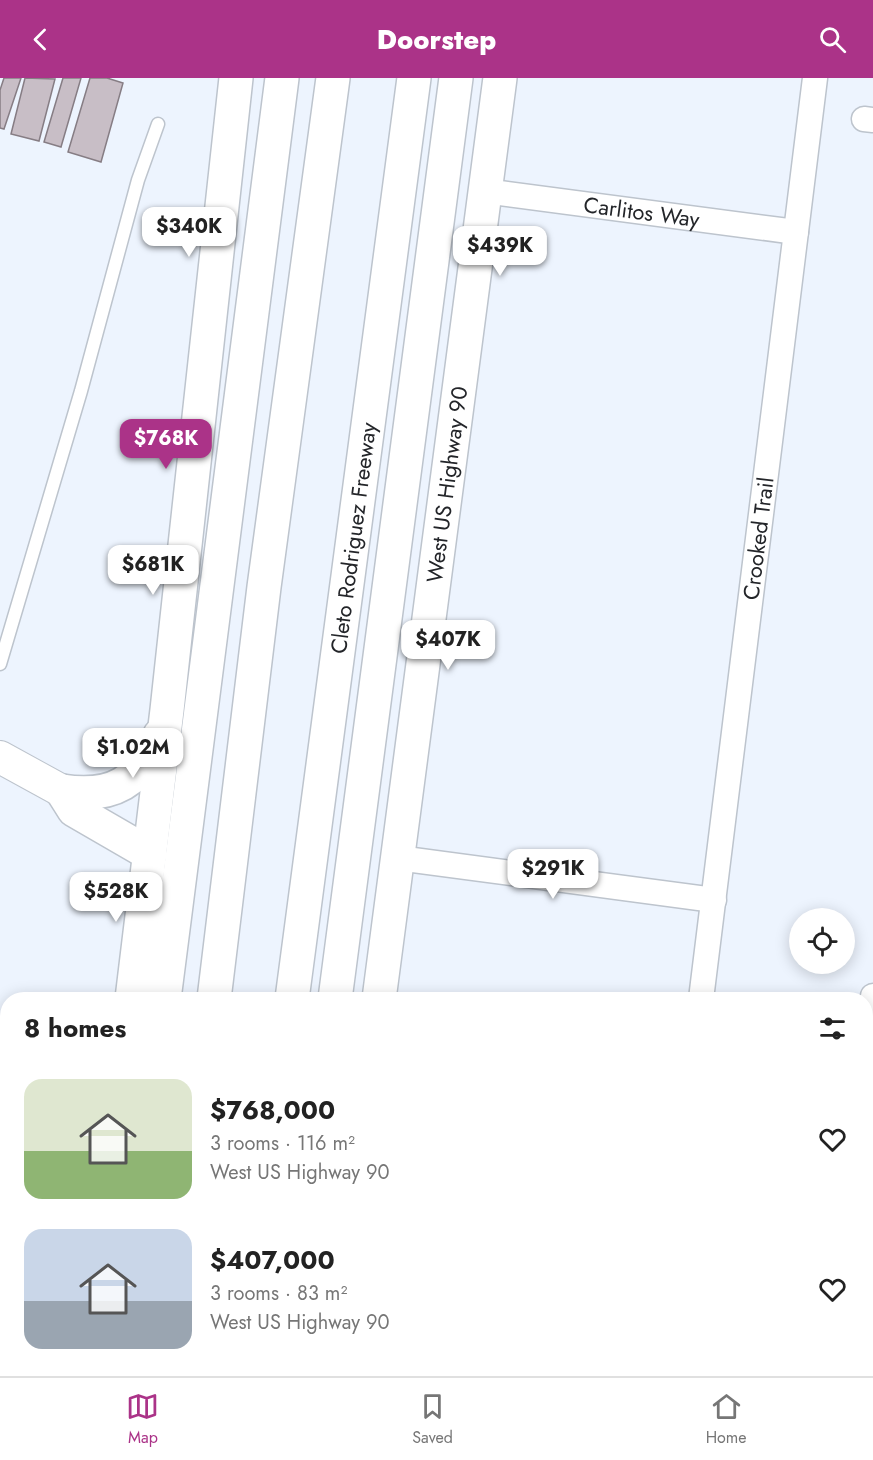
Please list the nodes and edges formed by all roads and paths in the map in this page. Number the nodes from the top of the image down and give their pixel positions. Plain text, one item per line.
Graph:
1 (236, 78) edge
2 (282, 78) edge
3 (333, 78) edge
4 (414, 78) edge
5 (456, 78) edge
6 (500, 78) edge
7 (814, 78) edge
8 (158, 124) dead end
9 (485, 191) junction
10 (796, 232) junction
11 (0, 664) edge
12 (167, 710) junction
13 (0, 757) edge
14 (62, 791) junction
15 (150, 854) junction
16 (398, 858) junction
17 (714, 900) junction
18 (133, 992) edge
19 (165, 992) edge
20 (215, 992) edge
21 (293, 992) edge
22 (336, 992) edge
23 (380, 992) edge
24 (701, 992) edge

1 - 12 main road
2 - 19 main road
3 - 20 main road
4 - 21 main road, Cleto Rodriguez Freeway
5 - 22 main road
6 - 9 main road, West US Highway 90
7 - 10 street, Crooked Trail
8 - 11 lane
9 - 10 street, Carlitos Way
9 - 16 main road, West US Highway 90
10 - 17 street, Crooked Trail
12 - 14 main road
12 - 15 main road
13 - 14 street
14 - 15 main road
15 - 18 main road
16 - 17 street
16 - 23 main road, West US Highway 90
17 - 24 street, Crooked Trail

